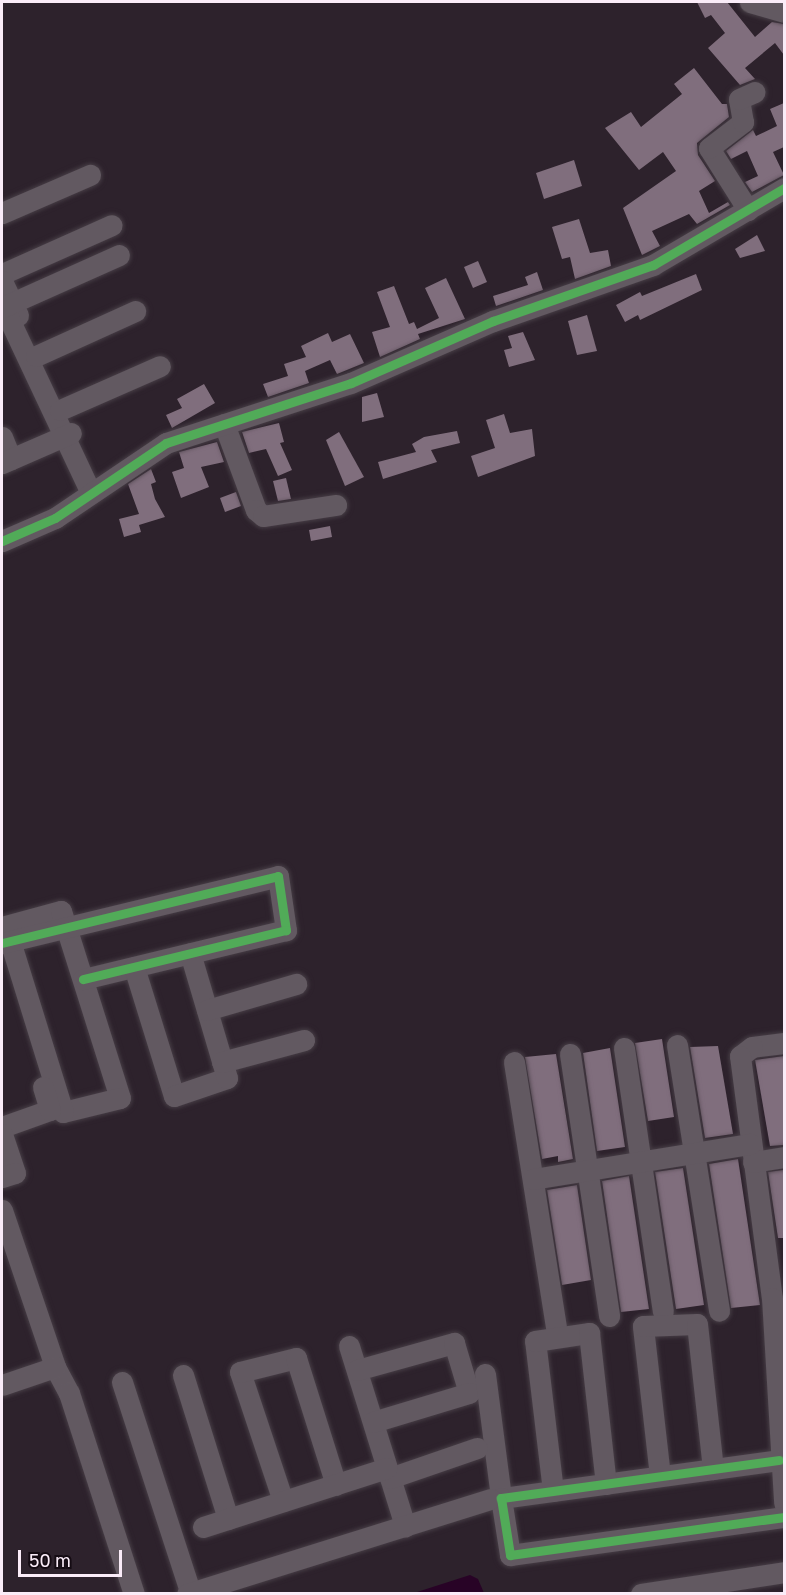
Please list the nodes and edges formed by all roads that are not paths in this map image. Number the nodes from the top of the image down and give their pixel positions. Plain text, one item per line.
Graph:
1 (750, 2) edge
2 (784, 12) edge
3 (755, 92) dead end
4 (90, 175) dead end
5 (784, 188) edge
6 (748, 210) junction
7 (2, 213) edge
8 (112, 225) dead end
9 (119, 255) dead end
10 (2, 274) edge
11 (2, 281) edge
12 (5, 305) edge
13 (135, 311) dead end
14 (36, 356) junction
15 (160, 366) dead end
16 (60, 410) junction
17 (224, 424) junction
18 (67, 435) junction
19 (2, 437) edge
20 (6, 461) edge
21 (92, 493) junction
22 (336, 505) dead end
23 (2, 541) edge
24 (67, 927) junction
25 (4, 942) edge
26 (190, 953) junction
27 (134, 967) junction
28 (83, 979) junction
29 (296, 984) dead end
30 (207, 1010) junction
31 (304, 1040) dead end
32 (784, 1043) edge
33 (677, 1045) dead end
34 (624, 1048) dead end
35 (570, 1054) dead end
36 (222, 1062) junction
37 (514, 1062) dead end
38 (2, 1135) edge
39 (694, 1153) junction
40 (752, 1153) junction
41 (784, 1157) edge
42 (641, 1162) junction
43 (587, 1170) junction
44 (2, 1177) edge
45 (533, 1179) junction
46 (2, 1210) edge
47 (778, 1298) edge
48 (663, 1311) dead end
49 (719, 1311) dead end
50 (609, 1316) dead end
51 (556, 1328) dead end
52 (349, 1346) dead end
53 (54, 1366) junction
54 (357, 1370) junction
55 (485, 1374) dead end
56 (183, 1375) dead end
57 (122, 1382) dead end
58 (2, 1385) edge
59 (373, 1422) junction
60 (477, 1448) dead end
61 (779, 1460) junction
62 (713, 1469) junction
63 (389, 1473) junction
64 (660, 1476) junction
65 (606, 1484) junction
66 (336, 1485) junction
67 (553, 1491) junction
68 (496, 1498) junction
69 (283, 1501) junction
70 (784, 1503) edge
71 (784, 1517) edge
72 (228, 1519) junction
73 (405, 1526) junction
74 (203, 1527) dead end
75 (784, 1572) edge
76 (688, 1591) edge
77 (134, 1593) edge
78 (190, 1593) edge
79 (641, 1593) edge

1 - 2 street
3 - 6 street
4 - 7 street
5 - 6 street
6 - 17 street
8 - 10 street
9 - 12 street
11 - 12 street
12 - 14 street
12 - 18 street
13 - 14 street
14 - 16 street
15 - 16 street
16 - 18 street
17 - 21 street
17 - 22 street
18 - 20 street
18 - 21 street
19 - 20 street
21 - 23 street
24 - 25 street
24 - 26 street
24 - 28 street
25 - 28 street
25 - 38 street
26 - 27 street
26 - 30 street
27 - 28 street
27 - 36 street
29 - 30 street
30 - 36 street
31 - 36 street
32 - 40 street
33 - 39 street
34 - 42 street
35 - 43 street
37 - 45 street
38 - 44 street
39 - 40 street
39 - 42 street
39 - 49 street
40 - 41 street
40 - 47 street
42 - 43 street
42 - 48 street
43 - 45 street
43 - 50 street
45 - 51 street
46 - 53 street
47 - 61 street
52 - 54 street
53 - 58 street
53 - 77 street
54 - 59 street
54 - 59 street
55 - 68 street
56 - 72 street
57 - 78 street
59 - 63 street
60 - 63 street
61 - 62 street
61 - 70 street
62 - 64 street
62 - 64 street
63 - 66 street
63 - 73 street
64 - 65 street
65 - 67 street
65 - 67 street
66 - 69 street
66 - 69 street
67 - 68 street
68 - 71 street
68 - 73 street
69 - 72 street
72 - 74 street
73 - 78 street
75 - 76 street
76 - 79 street

